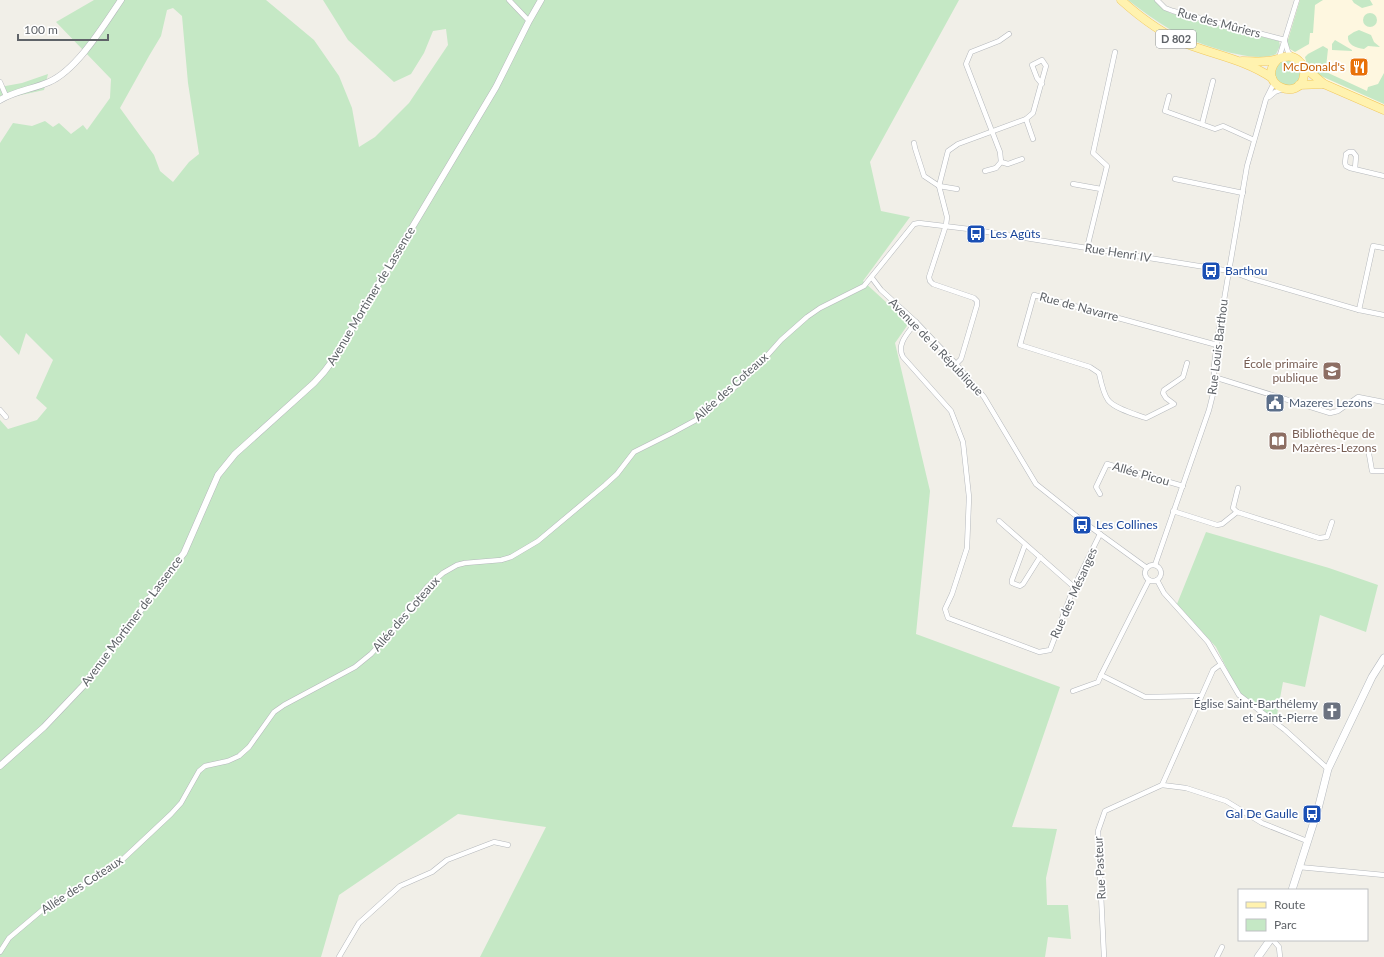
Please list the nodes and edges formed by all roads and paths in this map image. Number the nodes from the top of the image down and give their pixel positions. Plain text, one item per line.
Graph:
1 (121, 0) edge
2 (509, 0) edge
3 (541, 0) edge
4 (1121, 0) edge
5 (1158, 0) edge
6 (1297, 0) edge
7 (529, 21) junction
8 (1009, 34) dead end
9 (1285, 40) junction
10 (1115, 52) dead end
11 (1292, 56) junction
12 (1278, 59) junction
13 (1240, 61) junction
14 (1304, 68) junction
15 (1273, 80) junction
16 (1213, 81) dead end
17 (0, 82) edge
18 (1042, 84) junction
19 (1324, 84) junction
20 (1299, 85) junction
21 (1283, 89) junction
22 (6, 96) junction
23 (1169, 96) dead end
24 (1266, 99) junction
25 (0, 100) edge
26 (1384, 110) edge
27 (1026, 119) junction
28 (1202, 124) junction
29 (991, 132) junction
30 (1033, 138) dead end
31 (1254, 140) junction
32 (914, 143) dead end
33 (1022, 159) dead end
34 (1001, 162) junction
35 (1355, 169) dead end
36 (985, 171) dead end
37 (1384, 176) edge
38 (1175, 179) dead end
39 (1073, 184) dead end
40 (939, 186) junction
41 (957, 189) dead end
42 (1101, 189) junction
43 (1243, 193) junction
44 (946, 226) junction
45 (1087, 248) junction
46 (1384, 248) edge
47 (1230, 271) junction
48 (872, 278) junction
49 (1359, 310) junction
50 (1384, 315) edge
51 (916, 322) junction
52 (1217, 345) junction
53 (1187, 363) dead end
54 (956, 364) junction
55 (1214, 377) junction
56 (1384, 402) edge
57 (0, 410) edge
58 (6, 417) dead end
59 (1369, 454) dead end
60 (1384, 471) edge
61 (1183, 486) junction
62 (1238, 488) dead end
63 (1100, 494) dead end
64 (1173, 511) junction
65 (1237, 512) junction
66 (999, 521) dead end
67 (1332, 522) dead end
68 (1100, 534) junction
69 (1025, 545) junction
70 (1040, 557) junction
71 (1155, 565) junction
72 (1147, 568) junction
73 (1149, 580) junction
74 (1157, 580) junction
75 (1074, 588) junction
76 (1384, 658) edge
77 (1221, 664) junction
78 (1101, 675) junction
79 (1073, 691) dead end
80 (1201, 696) junction
81 (0, 766) edge
82 (1328, 770) junction
83 (1162, 785) junction
84 (1307, 841) junction
85 (508, 845) dead end
86 (1299, 866) junction
87 (1384, 874) edge
88 (1292, 889) edge
89 (1270, 941) edge
90 (1272, 941) edge
91 (1222, 947) dead end
92 (0, 952) edge
93 (339, 957) edge
94 (1104, 957) edge
95 (1217, 957) edge
96 (1258, 957) edge
97 (1280, 957) edge

1 - 22 street
2 - 7 street
3 - 7 street, Avenue Mortimer de Lassence
4 - 13 main road, D 802
5 - 9 street, Rue des Mûriers
6 - 9 street
7 - 81 street, Avenue Mortimer de Lassence
8 - 29 street
9 - 11 street
9 - 12 street
10 - 42 street
11 - 12 main road
11 - 14 main road
12 - 13 main road, D 802
12 - 15 main road
13 - 15 main road, D 802
14 - 19 main road
14 - 20 main road
15 - 21 main road
15 - 24 street, Rue Louis Barthou
16 - 28 street
17 - 22 street
18 - 18 street
18 - 27 street
19 - 20 main road
19 - 26 main road
20 - 21 main road
21 - 24 street
22 - 25 street
23 - 28 street
24 - 31 street, Rue Louis Barthou
27 - 29 street
27 - 30 street
28 - 31 street
29 - 34 street
29 - 40 street
31 - 43 street, Rue Louis Barthou
32 - 40 street
33 - 34 street
34 - 36 street
35 - 37 street
38 - 43 street
39 - 42 street
40 - 41 street
40 - 44 street
42 - 45 street
43 - 47 street, Rue Louis Barthou
44 - 45 street, Rue Henri IV
44 - 48 street, Rue Henri IV
44 - 54 street
45 - 47 street, Rue Henri IV
46 - 49 street
47 - 49 street, Rue Henri IV
47 - 52 street, Rue Louis Barthou
48 - 51 street, Avenue de la République
48 - 92 street, Allée des Coteaux
49 - 50 street, Rue Henri IV
51 - 54 street, Avenue de la République
51 - 75 street, Rue des Mésanges
52 - 53 street, Rue de Navarre
52 - 55 street, Rue Louis Barthou
54 - 68 street, Avenue de la République
55 - 56 street
55 - 61 street, Rue Louis Barthou
57 - 58 street
59 - 60 street
61 - 63 street, Allée Picou
61 - 64 street, Rue Louis Barthou
62 - 65 street
64 - 65 street
64 - 71 street, Rue Louis Barthou
65 - 67 street
66 - 69 street
68 - 72 street, Avenue de la République
68 - 75 street, Rue des Mésanges
69 - 70 street
69 - 70 street
70 - 75 street
71 - 72 street
71 - 74 street
72 - 73 street
73 - 74 street
73 - 78 street
74 - 77 street
76 - 82 main road
77 - 80 street
77 - 82 street
78 - 79 street
78 - 80 street
80 - 83 street
82 - 84 main road
83 - 84 street
83 - 94 street, Rue Pasteur
84 - 86 main road
85 - 93 street
86 - 87 street
86 - 88 main road
89 - 96 main road
90 - 97 street
91 - 95 street

